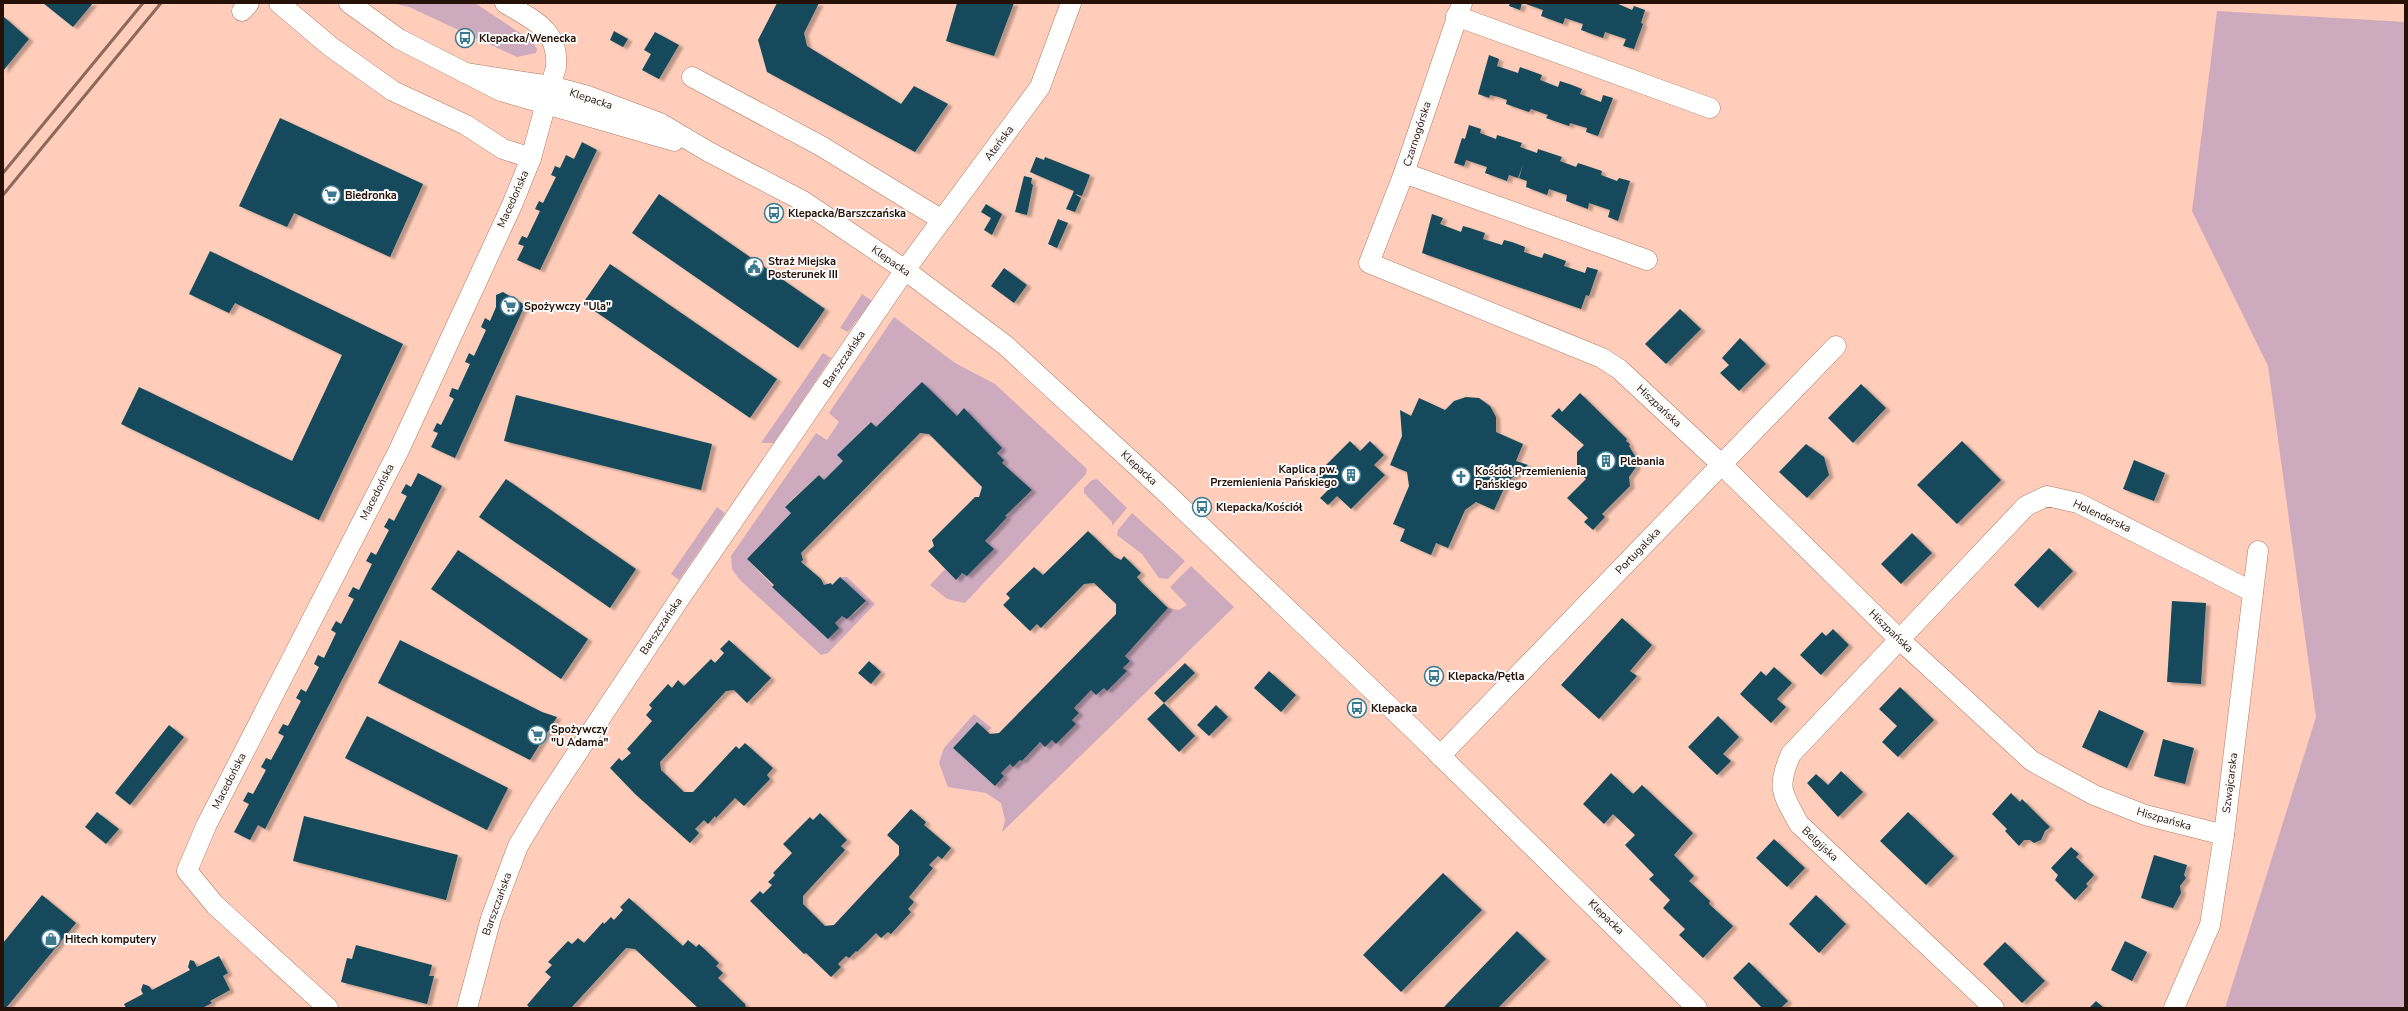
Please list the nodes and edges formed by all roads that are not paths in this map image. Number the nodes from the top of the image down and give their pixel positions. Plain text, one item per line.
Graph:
1 (279, 3) edge
2 (349, 3) edge
3 (504, 3) edge
4 (1071, 3) edge
5 (1459, 9) edge
6 (465, 73) junction
7 (692, 77) dead end
8 (550, 86) junction
9 (545, 105) junction
10 (1710, 108) dead end
11 (709, 152) junction
12 (531, 158) junction
13 (1404, 173) junction
14 (942, 220) junction
15 (1647, 260) dead end
16 (1369, 263) joint
17 (905, 270) junction
18 (1836, 346) dead end
19 (1721, 464) junction
20 (2258, 551) dead end
21 (2253, 592) junction
22 (1899, 639) junction
23 (1440, 756) junction
24 (2224, 835) junction
25 (328, 1008) edge
26 (467, 1008) edge
27 (1697, 1008) edge
28 (1994, 1008) edge
29 (2174, 1008) edge

1 - 12 street
2 - 6 street, Klepacka
3 - 8 street, Macedońska
4 - 14 street, Ateńska
5 - 10 street
5 - 13 street, Czarnogórska
6 - 8 street, Klepacka
6 - 9 street, Klepacka
7 - 14 street
8 - 9 street, Macedońska
8 - 11 street, Klepacka
9 - 11 street, Klepacka
9 - 12 street, Macedońska
11 - 17 street, Klepacka
12 - 25 street, Macedońska
13 - 15 street
13 - 16 street, Czarnogórska
14 - 17 street, Ateńska
16 - 19 street, Hiszpańska
17 - 23 street, Klepacka
17 - 26 street, Barszczańska
18 - 19 street, Portugalska
19 - 22 street, Hiszpańska
19 - 23 street, Portugalska
20 - 21 street, Szwajcarska
21 - 22 street, Holenderska
21 - 24 street, Szwajcarska
22 - 24 street, Hiszpańska
22 - 28 street, Belgijska
23 - 27 street, Klepacka
24 - 29 street, Szwajcarska

